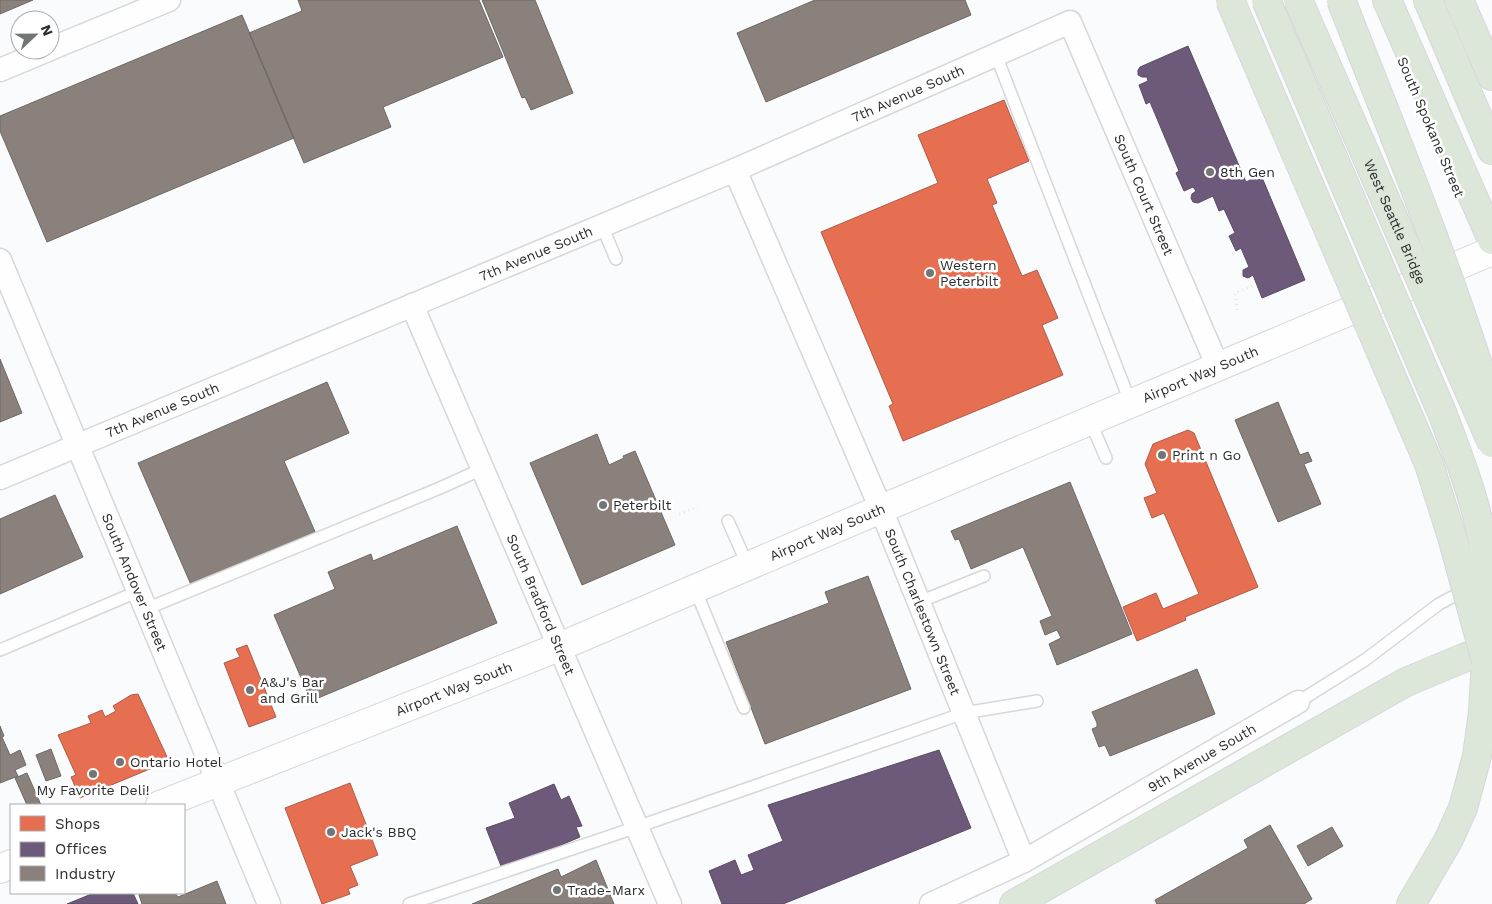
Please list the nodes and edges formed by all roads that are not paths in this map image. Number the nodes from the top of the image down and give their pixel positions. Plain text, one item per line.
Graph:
1 (169, 0) edge
2 (1230, 0) edge
3 (1266, 0) edge
4 (1298, 0) edge
5 (1341, 0) edge
6 (1378, 0) edge
7 (1387, 0) edge
8 (1462, 5) edge
9 (1432, 10) edge
10 (1070, 22) joint
11 (60, 45) edge
12 (996, 55) junction
13 (24, 60) edge
14 (0, 70) edge
15 (1492, 76) edge
16 (1492, 150) edge
17 (735, 170) junction
18 (602, 226) junction
19 (1489, 248) edge
20 (616, 259) dead end
21 (0, 260) edge
22 (412, 305) junction
23 (1218, 367) junction
24 (1131, 404) junction
25 (1492, 409) edge
26 (1090, 421) junction
27 (1492, 443) edge
28 (78, 446) junction
29 (1106, 458) dead end
30 (482, 468) junction
31 (0, 478) edge
32 (881, 509) junction
33 (728, 521) dead end
34 (748, 566) junction
35 (984, 576) dead end
36 (695, 589) junction
37 (1460, 593) dead end
38 (142, 600) junction
39 (919, 602) junction
40 (559, 647) junction
41 (0, 650) edge
42 (1489, 656) edge
43 (1037, 701) dead end
44 (1298, 702) joint
45 (744, 708) dead end
46 (964, 713) junction
47 (219, 782) junction
48 (163, 804) edge
49 (637, 827) junction
50 (1024, 861) junction
51 (269, 904) edge
52 (409, 904) edge
53 (670, 904) edge
54 (931, 904) edge
55 (1014, 904) edge
56 (1411, 904) edge

1 - 11 street
2 - 42 highway, bridge
3 - 42 highway, bridge
4 - 27 highway, West Seattle Bridge, bridge
5 - 25 highway, bridge
6 - 19 main road, South Spokane Street
7 - 19 highway
8 - 15 highway
9 - 16 highway
10 - 12 street, 7th Avenue South
10 - 23 street, South Court Street
12 - 17 street, 7th Avenue South
12 - 24 lane
13 - 14 street
17 - 18 street, 7th Avenue South
17 - 32 street, South Charlestown Street
18 - 20 lane
18 - 22 street, 7th Avenue South
19 - 23 main road, Airport Way South
21 - 28 street, South Andover Street
22 - 28 street, 7th Avenue South
22 - 30 street, South Bradford Street
23 - 24 main road, Airport Way South
24 - 26 main road, Airport Way South
26 - 29 lane
26 - 32 main road, Airport Way South
28 - 31 street, 7th Avenue South
28 - 38 street, South Andover Street
30 - 38 lane
30 - 40 street, South Bradford Street
32 - 34 main road, Airport Way South
32 - 39 street, South Charlestown Street
33 - 34 lane
34 - 36 main road, Airport Way South
35 - 39 lane
36 - 40 main road, Airport Way South
36 - 45 lane
37 - 44 lane, 9th Avenue South
38 - 41 lane
38 - 47 street, South Andover Street
39 - 46 street, South Charlestown Street
40 - 47 main road, Airport Way South
40 - 49 street, South Bradford Street
42 - 55 highway
42 - 56 highway
43 - 46 lane
44 - 50 street, 9th Avenue South
46 - 49 lane
46 - 50 street, South Charlestown Street
47 - 48 main road, Airport Way South
47 - 51 street, South Andover Street
49 - 52 lane
49 - 53 street, South Bradford Street
50 - 54 street, 9th Avenue South

